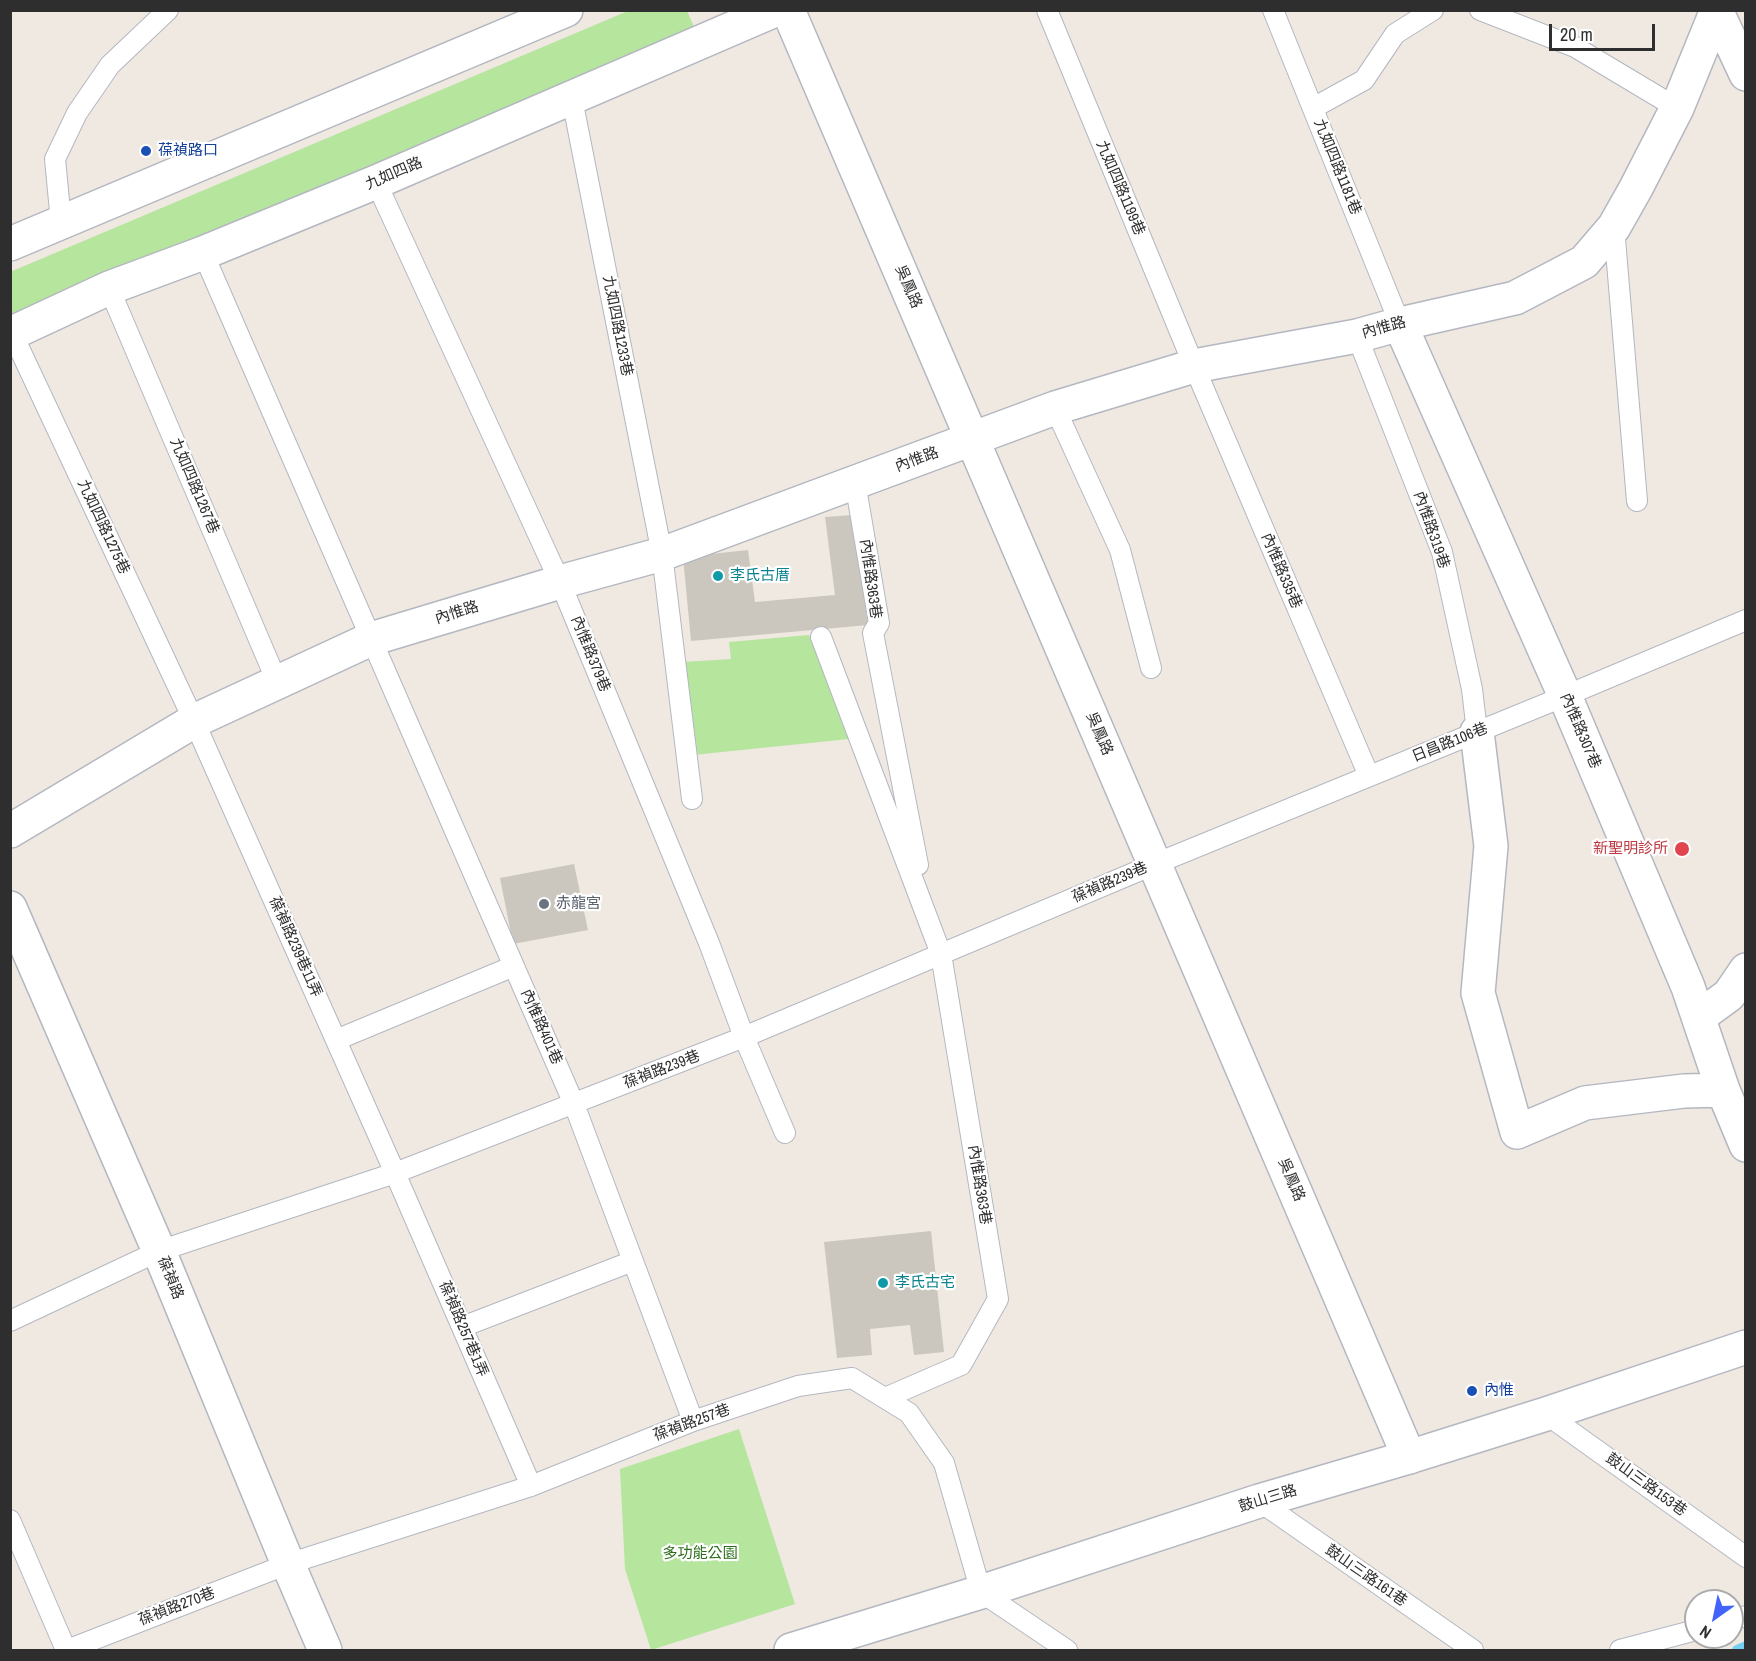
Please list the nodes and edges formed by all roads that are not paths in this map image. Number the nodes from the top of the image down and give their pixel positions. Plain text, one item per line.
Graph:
1 (168, 10) edge
2 (566, 10) edge
3 (775, 10) edge
4 (788, 10) edge
5 (1047, 10) edge
6 (1273, 10) edge
7 (1433, 10) edge
8 (1480, 10) edge
9 (1717, 11) edge
10 (1746, 74) edge
11 (572, 99) junction
12 (1313, 108) junction
13 (1677, 108) junction
14 (376, 182) junction
15 (61, 222) junction
16 (1614, 227) junction
17 (10, 244) edge
18 (203, 253) junction
19 (109, 288) junction
20 (1400, 324) junction
21 (11, 333) edge
22 (1357, 336) junction
23 (1194, 366) junction
24 (1055, 408) junction
25 (974, 439) junction
26 (855, 482) junction
27 (1637, 501) dead end
28 (662, 554) junction
29 (560, 582) junction
30 (1746, 620) edge
31 (821, 638) dead end
32 (371, 639) junction
33 (1151, 668) dead end
34 (278, 684) junction
35 (1565, 696) junction
36 (194, 721) junction
37 (1477, 732) junction
38 (895, 745) junction
39 (865, 752) junction
40 (1369, 776) junction
41 (692, 799) dead end
42 (10, 831) edge
43 (1155, 864) junction
44 (10, 908) edge
45 (927, 917) junction
46 (941, 954) junction
47 (514, 966) junction
48 (1746, 970) edge
49 (1699, 1017) junction
50 (744, 1037) junction
51 (336, 1040) junction
52 (1723, 1090) junction
53 (574, 1104) junction
54 (785, 1133) dead end
55 (1746, 1145) edge
56 (395, 1173) junction
57 (159, 1251) junction
58 (633, 1261) junction
59 (10, 1321) edge
60 (462, 1327) junction
61 (1746, 1347) edge
62 (885, 1398) junction
63 (1546, 1414) junction
64 (693, 1421) junction
65 (1409, 1457) junction
66 (531, 1486) junction
67 (1259, 1501) junction
68 (10, 1520) edge
69 (1746, 1557) edge
70 (288, 1564) junction
71 (981, 1592) junction
72 (1684, 1633) edge
73 (67, 1650) edge
74 (325, 1650) edge
75 (790, 1650) edge
76 (1067, 1650) edge
77 (1473, 1650) edge
78 (1620, 1650) edge

1 - 15 lane
2 - 15 street
3 - 11 street, 九如四路
4 - 25 street, 吳鳳路
5 - 23 lane, 九如四路1199巷
6 - 12 lane, 九如四路1181巷
7 - 12 lane
8 - 13 lane
9 - 10 street
9 - 13 street, 內惟路
11 - 14 street, 九如四路
11 - 28 lane, 九如四路1233巷
12 - 20 lane, 九如四路1181巷
13 - 16 street, 內惟路
14 - 18 street, 九如四路
14 - 29 lane, 內惟路379巷
15 - 17 street
16 - 20 street, 內惟路
16 - 27 lane
18 - 19 street, 九如四路
18 - 32 lane, 內惟路401巷
19 - 21 street, 九如四路
19 - 34 lane, 九如四路1267巷
20 - 22 street, 內惟路
20 - 35 street, 內惟路307巷
21 - 36 lane, 九如四路1275巷
22 - 23 street, 內惟路
22 - 37 lane, 內惟路319巷
23 - 24 street, 內惟路
23 - 40 lane, 內惟路335巷
24 - 25 street, 內惟路
24 - 33 lane
25 - 26 street, 內惟路
25 - 43 street, 吳鳳路
26 - 28 street, 內惟路
26 - 38 lane, 內惟路363巷
28 - 29 street, 內惟路
28 - 41 lane
29 - 32 street, 內惟路
29 - 50 lane, 內惟路379巷
30 - 35 lane, 日昌路106巷
31 - 39 lane, 內惟路363巷
32 - 34 street, 內惟路
32 - 47 lane, 內惟路401巷
34 - 36 street, 內惟路
35 - 37 lane, 日昌路106巷
35 - 49 street, 內惟路307巷
36 - 42 street, 內惟路
36 - 51 lane, 葆禎路239巷11弄
37 - 40 lane, 日昌路106巷
37 - 52 street
38 - 39 lane
38 - 45 lane, 內惟路363巷
39 - 45 lane, 內惟路363巷
40 - 43 lane, 日昌路106巷
43 - 46 lane, 葆禎路239巷
43 - 65 street, 吳鳳路
44 - 57 street, 葆禎路
45 - 46 lane, 內惟路363巷
46 - 50 lane, 葆禎路239巷
46 - 62 lane, 內惟路363巷
47 - 51 lane
47 - 53 lane, 內惟路401巷
48 - 49 street
49 - 52 street, 內惟路307巷
50 - 53 lane, 葆禎路239巷
50 - 54 lane, 內惟路379巷
51 - 56 lane, 葆禎路239巷11弄
52 - 55 street, 內惟路307巷
53 - 56 lane, 葆禎路239巷
53 - 58 lane, 內惟路401巷
56 - 57 lane, 葆禎路239巷
56 - 60 lane, 葆禎路257巷1弄
57 - 59 lane, 葆禎路239巷
57 - 70 street, 葆禎路
58 - 60 lane
58 - 64 lane, 內惟路401巷
60 - 66 lane, 葆禎路257巷1弄
61 - 63 street, 鼓山三路
62 - 64 lane, 葆禎路257巷
62 - 71 lane, 葆禎路257巷
63 - 65 street, 鼓山三路
63 - 69 lane, 鼓山三路153巷
64 - 66 lane, 葆禎路257巷
65 - 67 street, 鼓山三路
66 - 70 lane, 葆禎路257巷
67 - 71 street, 鼓山三路
67 - 77 lane, 鼓山三路161巷
68 - 73 lane
70 - 73 lane, 葆禎路270巷
70 - 74 street, 葆禎路
71 - 75 street, 鼓山三路
71 - 76 lane
72 - 78 lane

